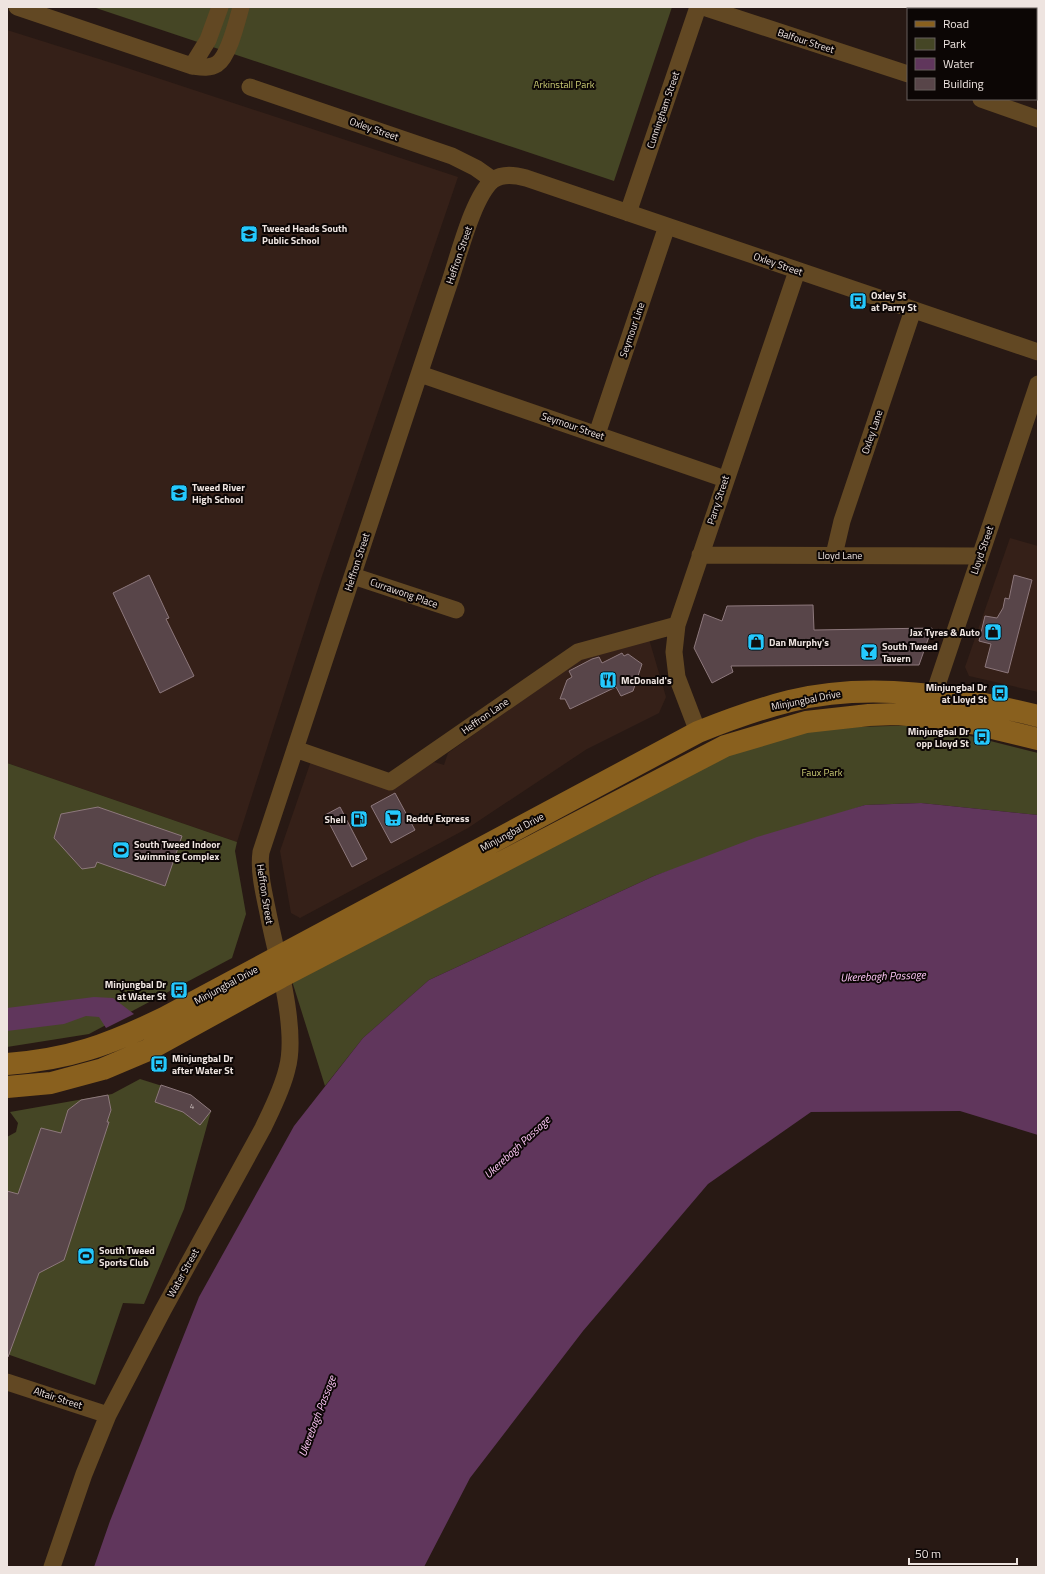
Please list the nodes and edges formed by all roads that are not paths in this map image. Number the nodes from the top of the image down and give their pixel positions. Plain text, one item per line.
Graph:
1 (17, 7) edge
2 (220, 7) edge
3 (241, 7) edge
4 (698, 7) edge
5 (703, 7) edge
6 (192, 66) junction
7 (907, 74) edge
8 (250, 87) dead end
9 (984, 100) edge
10 (1038, 119) edge
11 (493, 180) junction
12 (628, 213) junction
13 (667, 226) junction
14 (797, 271) junction
15 (913, 310) junction
16 (1038, 352) edge
17 (420, 374) junction
18 (1038, 384) edge
19 (596, 434) junction
20 (725, 479) junction
21 (700, 555) junction
22 (834, 555) junction
23 (979, 556) junction
24 (353, 576) junction
25 (456, 610) dead end
26 (677, 626) junction
27 (934, 694) junction
28 (930, 716) junction
29 (1038, 716) edge
30 (698, 732) junction
31 (1038, 739) edge
32 (295, 750) junction
33 (279, 967) junction
34 (7, 1064) edge
35 (7, 1087) edge
36 (7, 1382) edge
37 (108, 1415) junction
38 (52, 1567) edge

1 - 6 street
2 - 6 street
3 - 6 street
4 - 12 street, Cunningham Street
5 - 7 street, Balfour Street
8 - 11 street, Oxley Street
9 - 10 street
11 - 12 street, Oxley Street
11 - 17 street, Heffron Street
12 - 13 street, Oxley Street
13 - 14 street, Oxley Street
13 - 19 street, Seymour Line
14 - 15 street, Oxley Street
14 - 20 street, Parry Street
15 - 16 street, Oxley Street
15 - 22 street, Oxley Lane
17 - 19 street, Seymour Street
17 - 24 street, Heffron Street
18 - 23 street, Lloyd Street
19 - 20 street, Seymour Street
20 - 21 street, Parry Street
21 - 22 street, Lloyd Lane
21 - 26 street, Parry Street
22 - 23 street, Lloyd Lane
23 - 27 street, Lloyd Street
24 - 25 street, Currawong Place
24 - 32 street, Heffron Street
26 - 30 street, Parry Street
26 - 32 street, Heffron Lane
27 - 28 street, Lloyd Street
27 - 29 main road, Minjungbal Drive
27 - 30 main road, Minjungbal Drive
28 - 31 main road, Minjungbal Drive
28 - 33 main road, Minjungbal Drive
30 - 33 main road, Minjungbal Drive
32 - 33 street, Heffron Street
33 - 34 main road, Minjungbal Drive
33 - 35 main road, Minjungbal Drive
33 - 37 street, Water Street
36 - 37 street, Altair Street
37 - 38 street, Water Street

